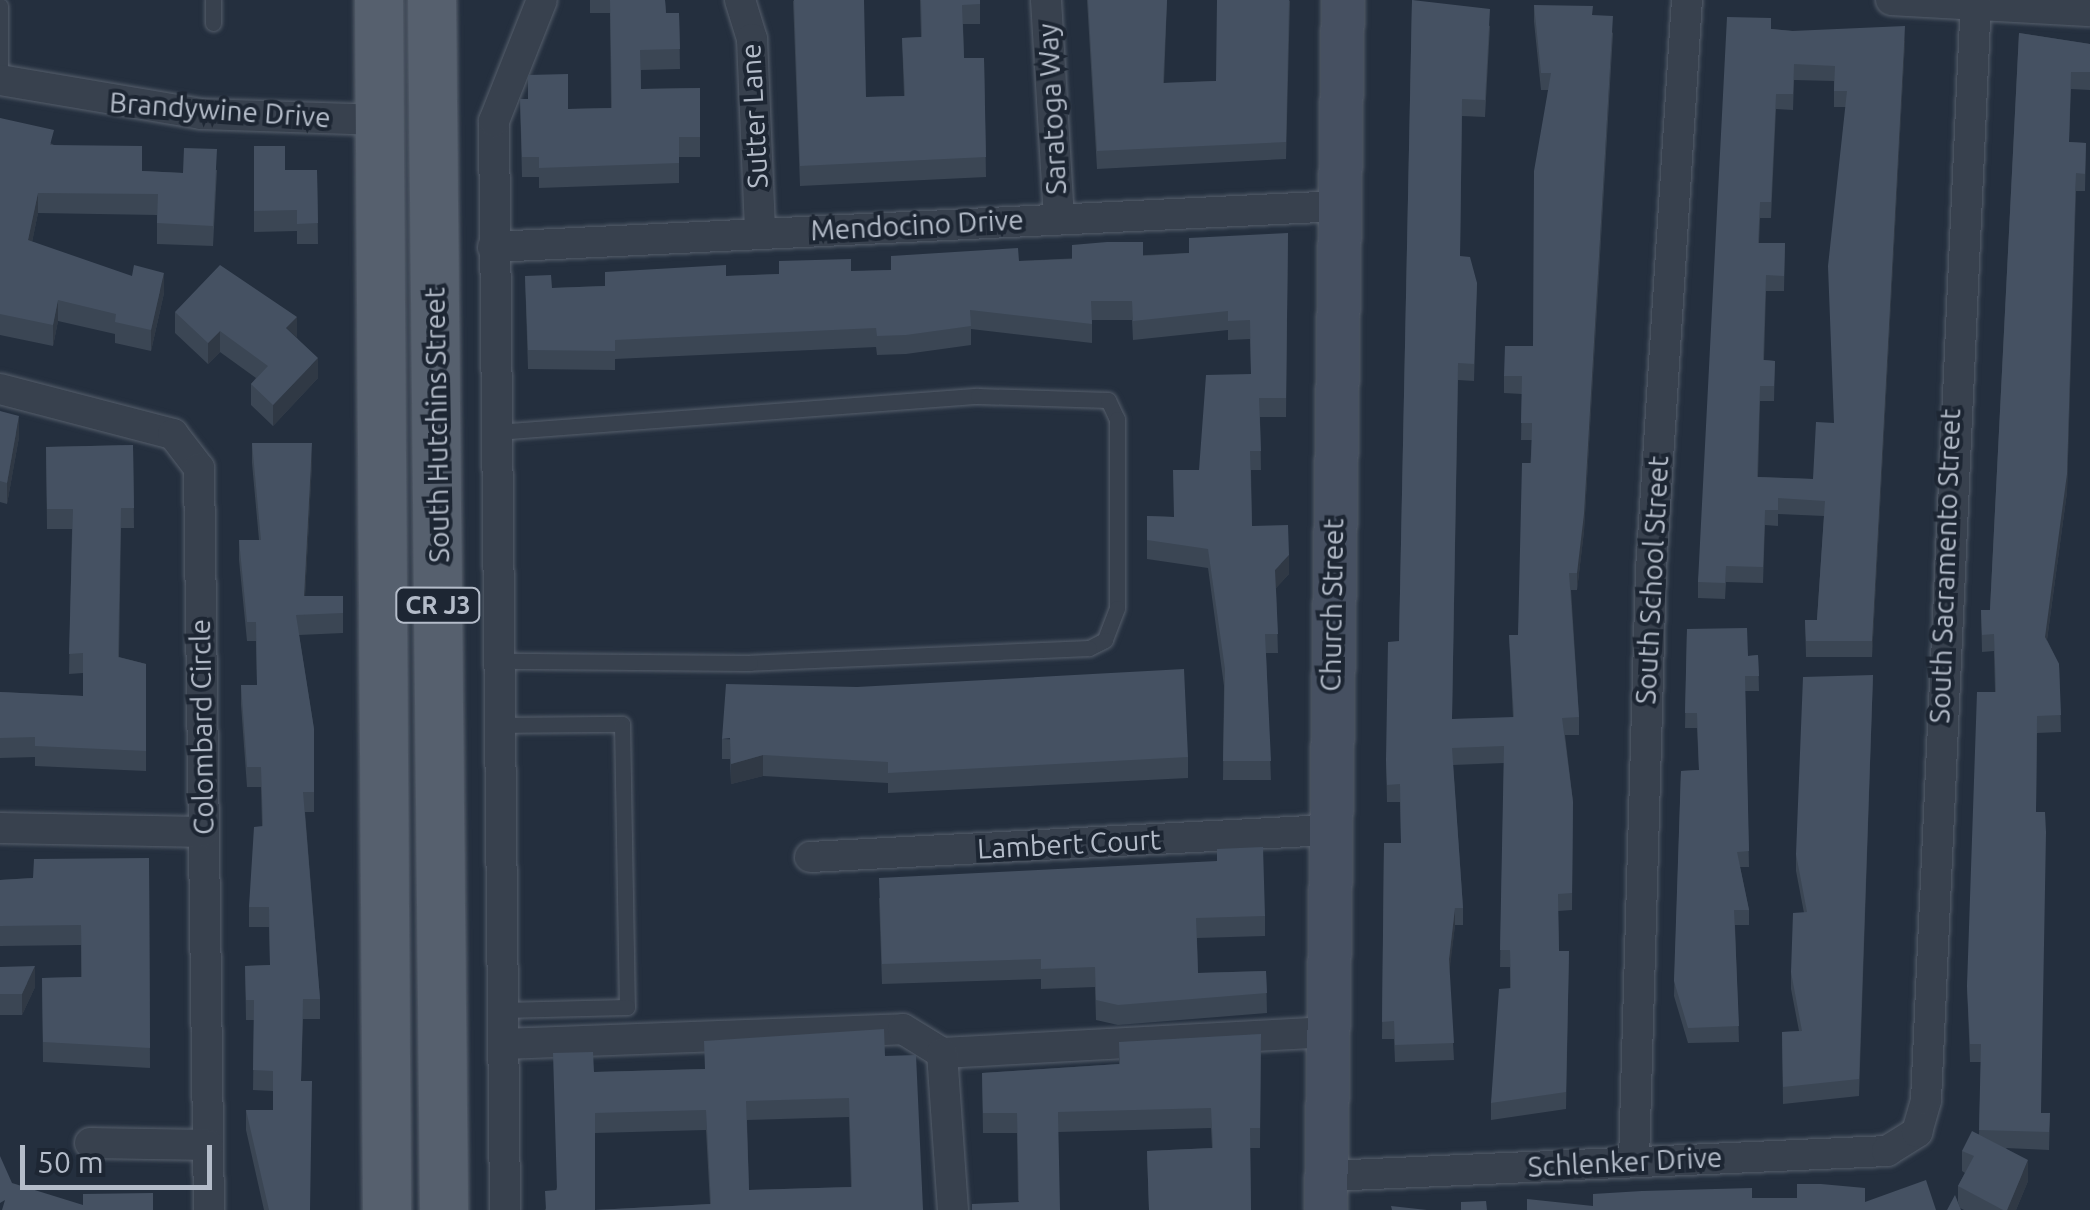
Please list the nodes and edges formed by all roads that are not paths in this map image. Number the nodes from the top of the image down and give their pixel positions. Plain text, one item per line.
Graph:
1 (213, 0) edge
2 (380, 0) edge
3 (432, 0) edge
4 (542, 0) edge
5 (740, 0) edge
6 (1046, 0) edge
7 (1343, 0) edge
8 (1687, 0) edge
9 (1891, 0) edge
10 (1976, 2) edge
11 (0, 6) edge
12 (2090, 11) edge
13 (214, 23) dead end
14 (0, 65) edge
15 (0, 80) edge
16 (382, 120) junction
17 (1341, 206) junction
18 (1059, 218) junction
19 (760, 233) junction
20 (493, 247) junction
21 (0, 389) edge
22 (496, 432) junction
23 (500, 662) junction
24 (500, 725) junction
25 (0, 828) edge
26 (1328, 830) junction
27 (202, 832) junction
28 (810, 857) dead end
29 (502, 1010) junction
30 (1329, 1032) junction
31 (503, 1044) junction
32 (942, 1052) junction
33 (1917, 1132) joint
34 (90, 1143) dead end
35 (208, 1146) junction
36 (1634, 1161) junction
37 (1327, 1193) edge
38 (209, 1210) edge
39 (388, 1210) edge
40 (444, 1210) edge
41 (505, 1210) edge
42 (953, 1210) edge

1 - 13 lane
2 - 16 main road, South Hutchins Street / CR J3
3 - 40 main road, South Hutchins Street / CR J3
4 - 20 street
5 - 19 street, Sutter Lane
6 - 18 street, Saratoga Way
7 - 17 street, Church Street
8 - 36 street, South School Street
9 - 10 street
10 - 12 street
10 - 33 street, South Sacramento Street
11 - 14 lane
15 - 16 street, Brandywine Drive
16 - 39 main road, South Hutchins Street / CR J3
17 - 18 street, Mendocino Drive
17 - 26 street, Church Street
18 - 19 street, Mendocino Drive
19 - 20 street, Mendocino Drive
20 - 22 street
21 - 27 street, Colombard Circle
22 - 23 street
22 - 23 lane
23 - 24 street
24 - 29 street
24 - 29 lane
25 - 27 street
26 - 28 street, Lambert Court
26 - 30 street, Church Street
27 - 35 street, Colombard Circle
29 - 31 street
30 - 32 street
30 - 37 street, Church Street
31 - 32 street
31 - 41 street
32 - 42 street
33 - 36 street, Schlenker Drive
34 - 35 street
35 - 38 street, Colombard Circle
36 - 37 street, Schlenker Drive

